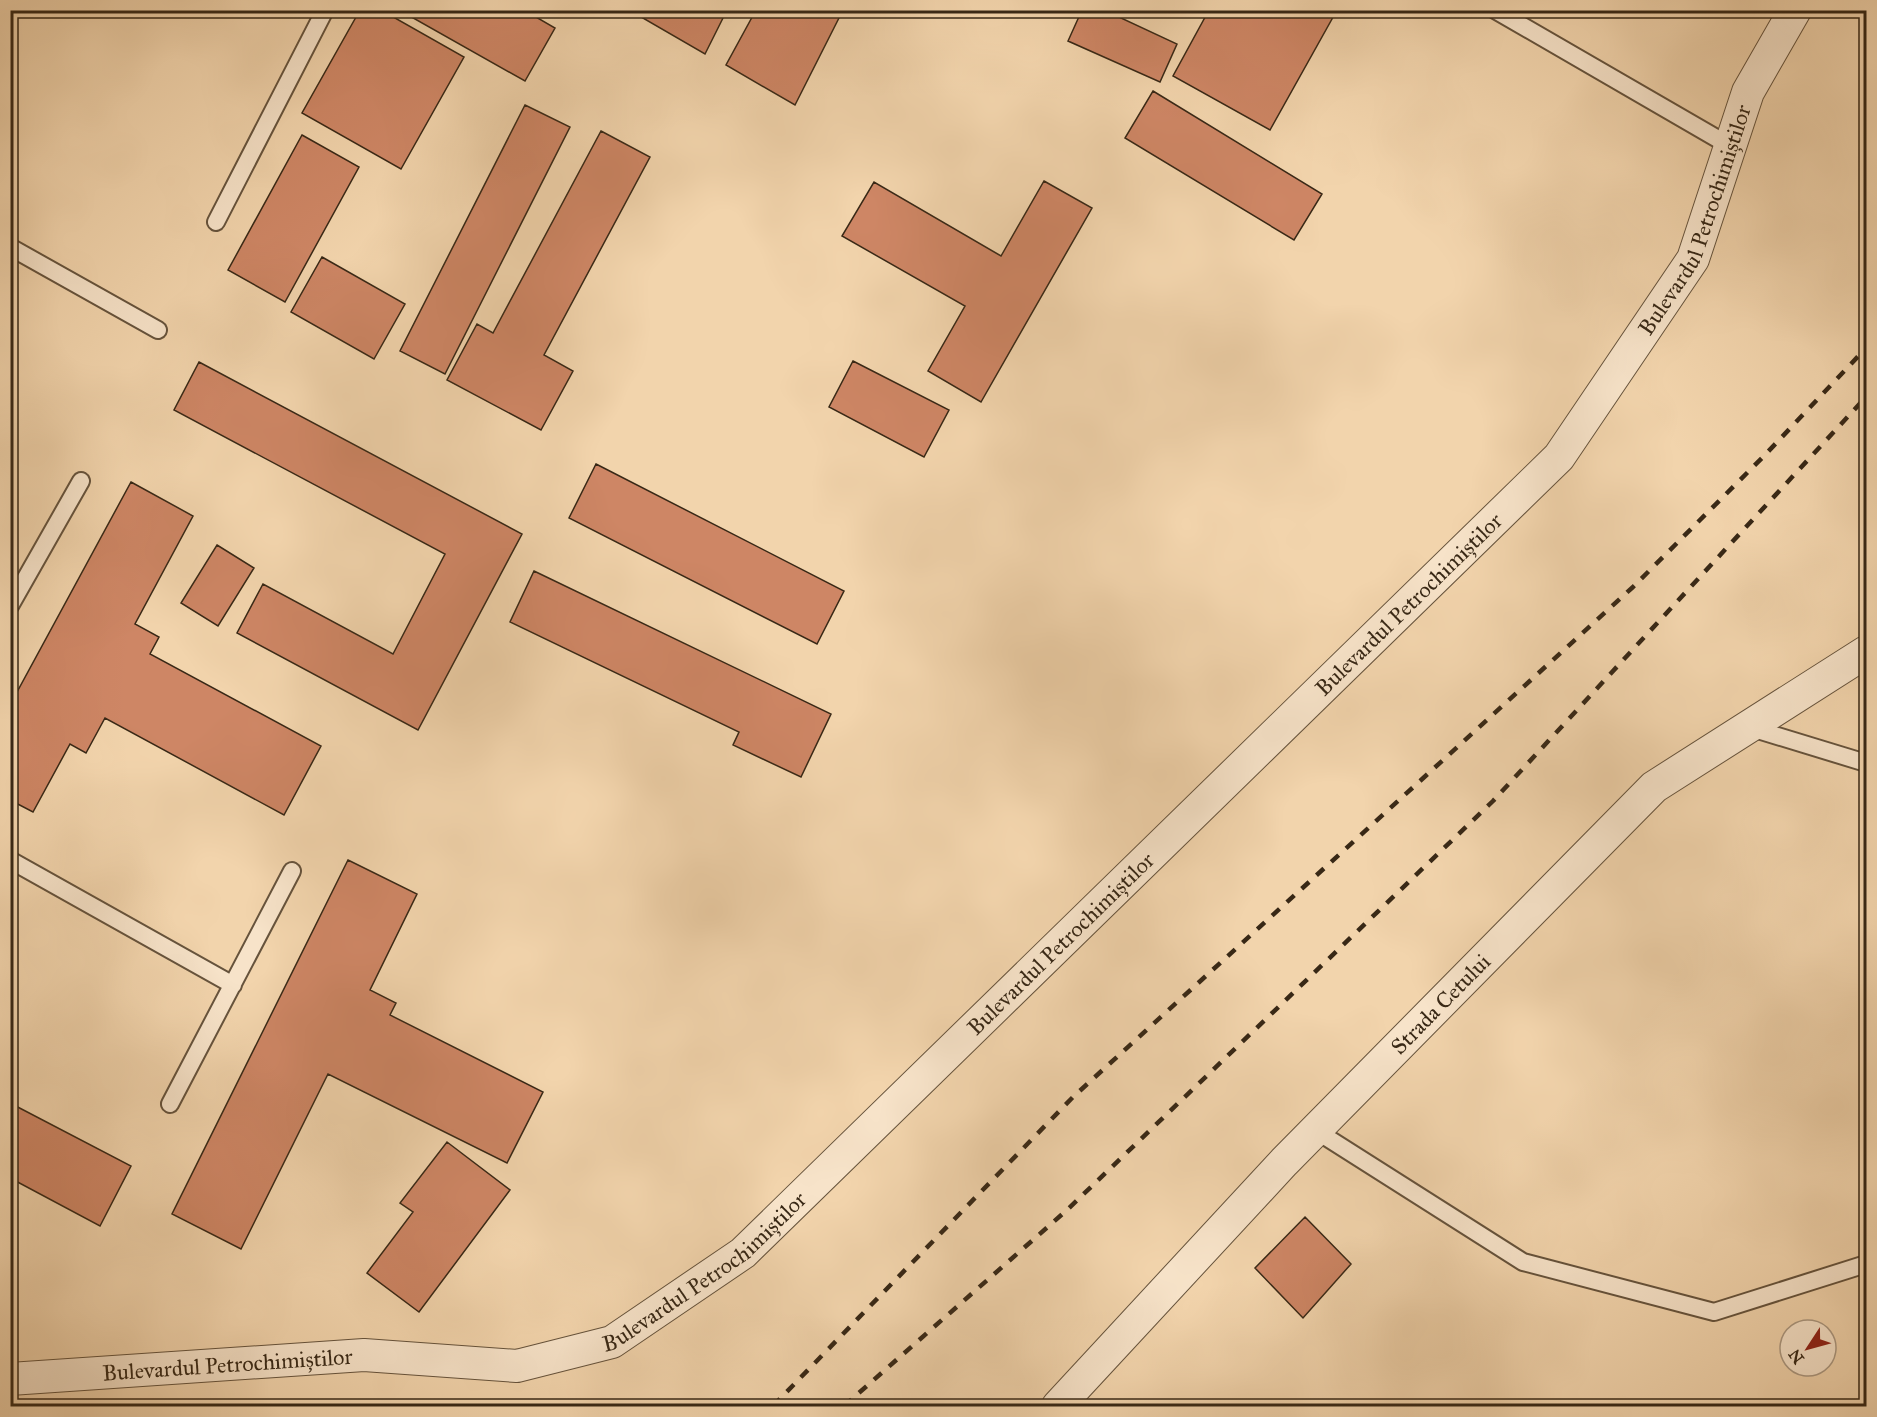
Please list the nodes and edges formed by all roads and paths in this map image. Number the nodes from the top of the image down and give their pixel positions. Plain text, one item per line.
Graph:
1 (324, 10) edge
2 (1495, 10) edge
3 (1796, 10) edge
4 (1730, 146) junction
5 (216, 222) dead end
6 (10, 248) edge
7 (158, 330) dead end
8 (81, 481) dead end
9 (10, 606) edge
10 (1866, 652) edge
11 (1748, 727) junction
12 (1866, 763) edge
13 (10, 860) edge
14 (292, 871) dead end
15 (233, 985) junction
16 (170, 1104) dead end
17 (1315, 1130) junction
18 (1866, 1264) edge
19 (10, 1379) edge
20 (1058, 1407) edge

1 - 5 lane
2 - 4 lane
3 - 4 street, Bulevardul Petrochimiștilor
4 - 19 street, Bulevardul Petrochimiștilor
6 - 7 lane
8 - 9 lane
10 - 11 street, Strada Cetului
11 - 12 lane
11 - 17 street, Strada Cetului
13 - 15 lane
14 - 15 lane
15 - 16 lane
17 - 18 lane
17 - 20 street, Strada Cetului

